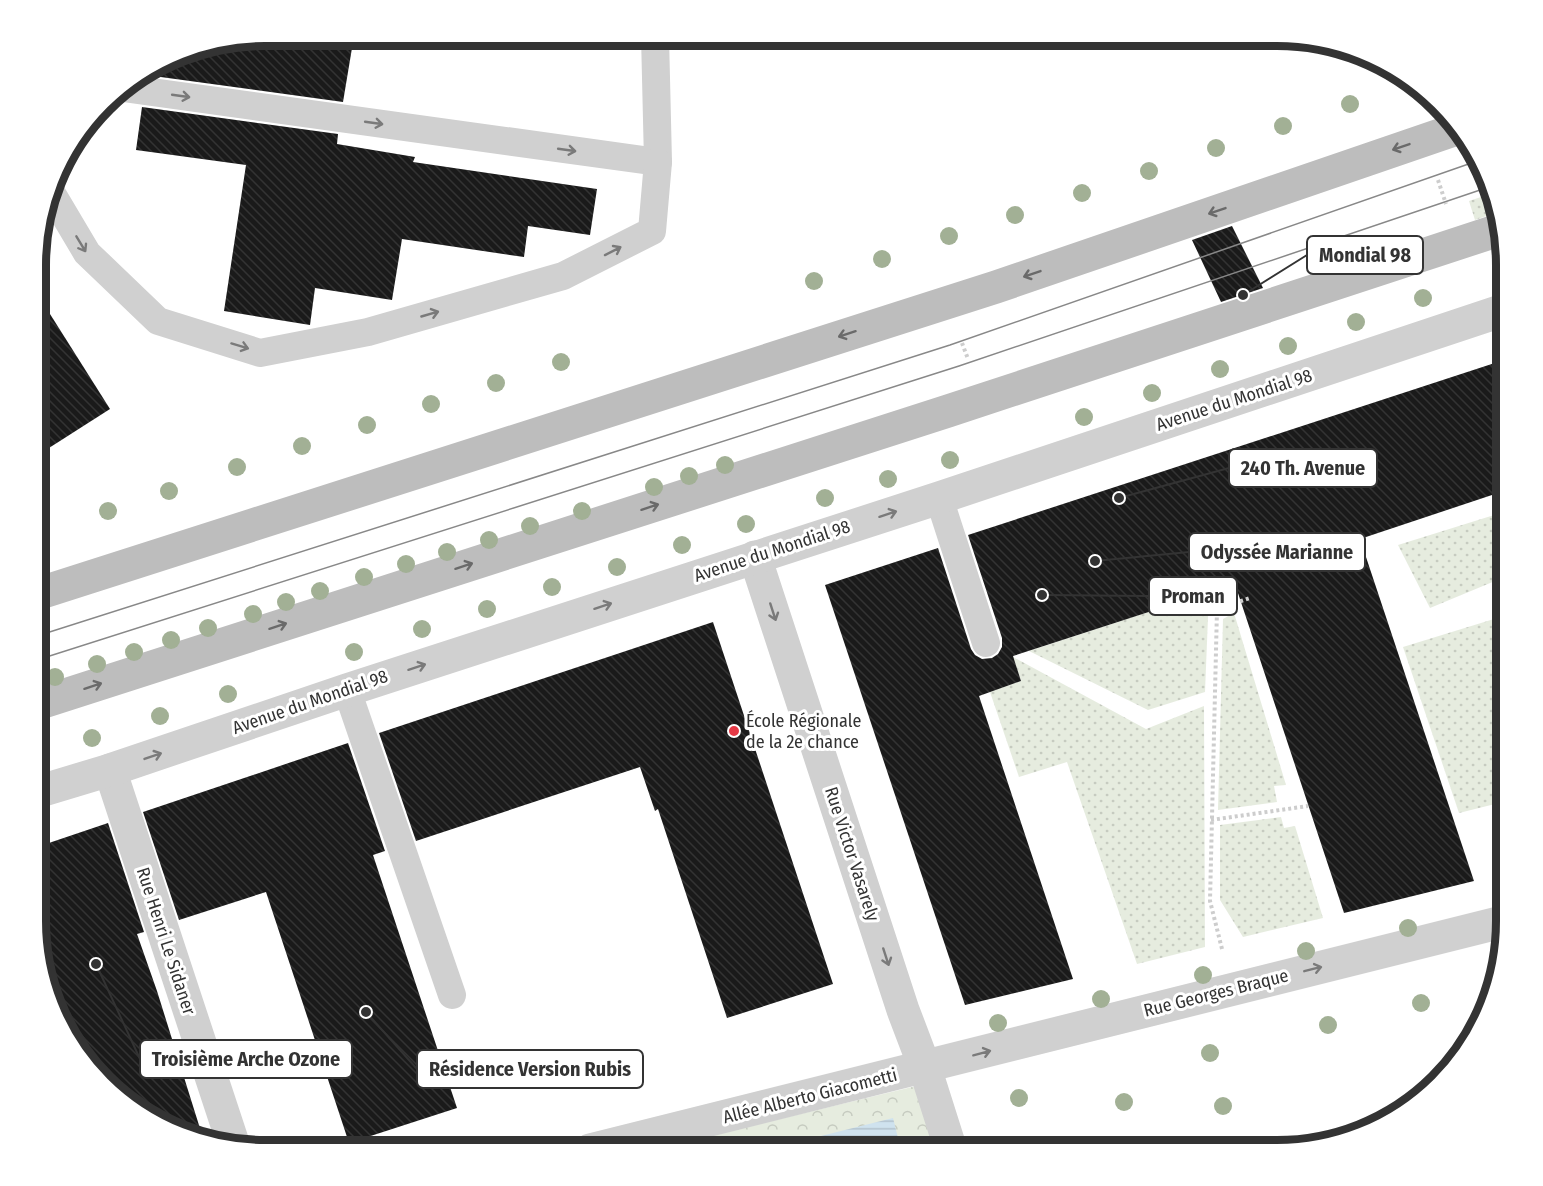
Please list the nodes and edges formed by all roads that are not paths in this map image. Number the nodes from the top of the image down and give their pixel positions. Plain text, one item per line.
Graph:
1 (655, 46) edge
2 (135, 90) edge
3 (1450, 131) edge
4 (658, 162) junction
5 (56, 201) edge
6 (1494, 232) edge
7 (1496, 313) edge
8 (939, 498) junction
9 (755, 557) junction
10 (46, 591) edge
11 (986, 643) dead end
12 (347, 690) junction
13 (46, 701) edge
14 (110, 770) junction
15 (46, 789) edge
16 (1496, 923) edge
17 (452, 995) dead end
18 (925, 1068) junction
19 (231, 1137) edge
20 (631, 1140) edge
21 (948, 1140) edge

1 - 4 lane
2 -> 4 lane
3 -> 10 main road
5 -> 4 lane
13 -> 6 main road
7 - 8 street, Avenue du Mondial 98
9 -> 8 street, Avenue du Mondial 98
8 - 11 lane
12 -> 9 street, Avenue du Mondial 98
9 -> 18 street, Rue Victor Vasarely
14 -> 12 street, Avenue du Mondial 98
12 - 17 lane
14 - 15 street, Avenue du Mondial 98
14 - 19 street, Rue Henri Le Sidaner
18 -> 16 street, Rue Georges Braque
18 - 20 street, Allée Alberto Giacometti
18 - 21 street, Rue Victor Vasarely

